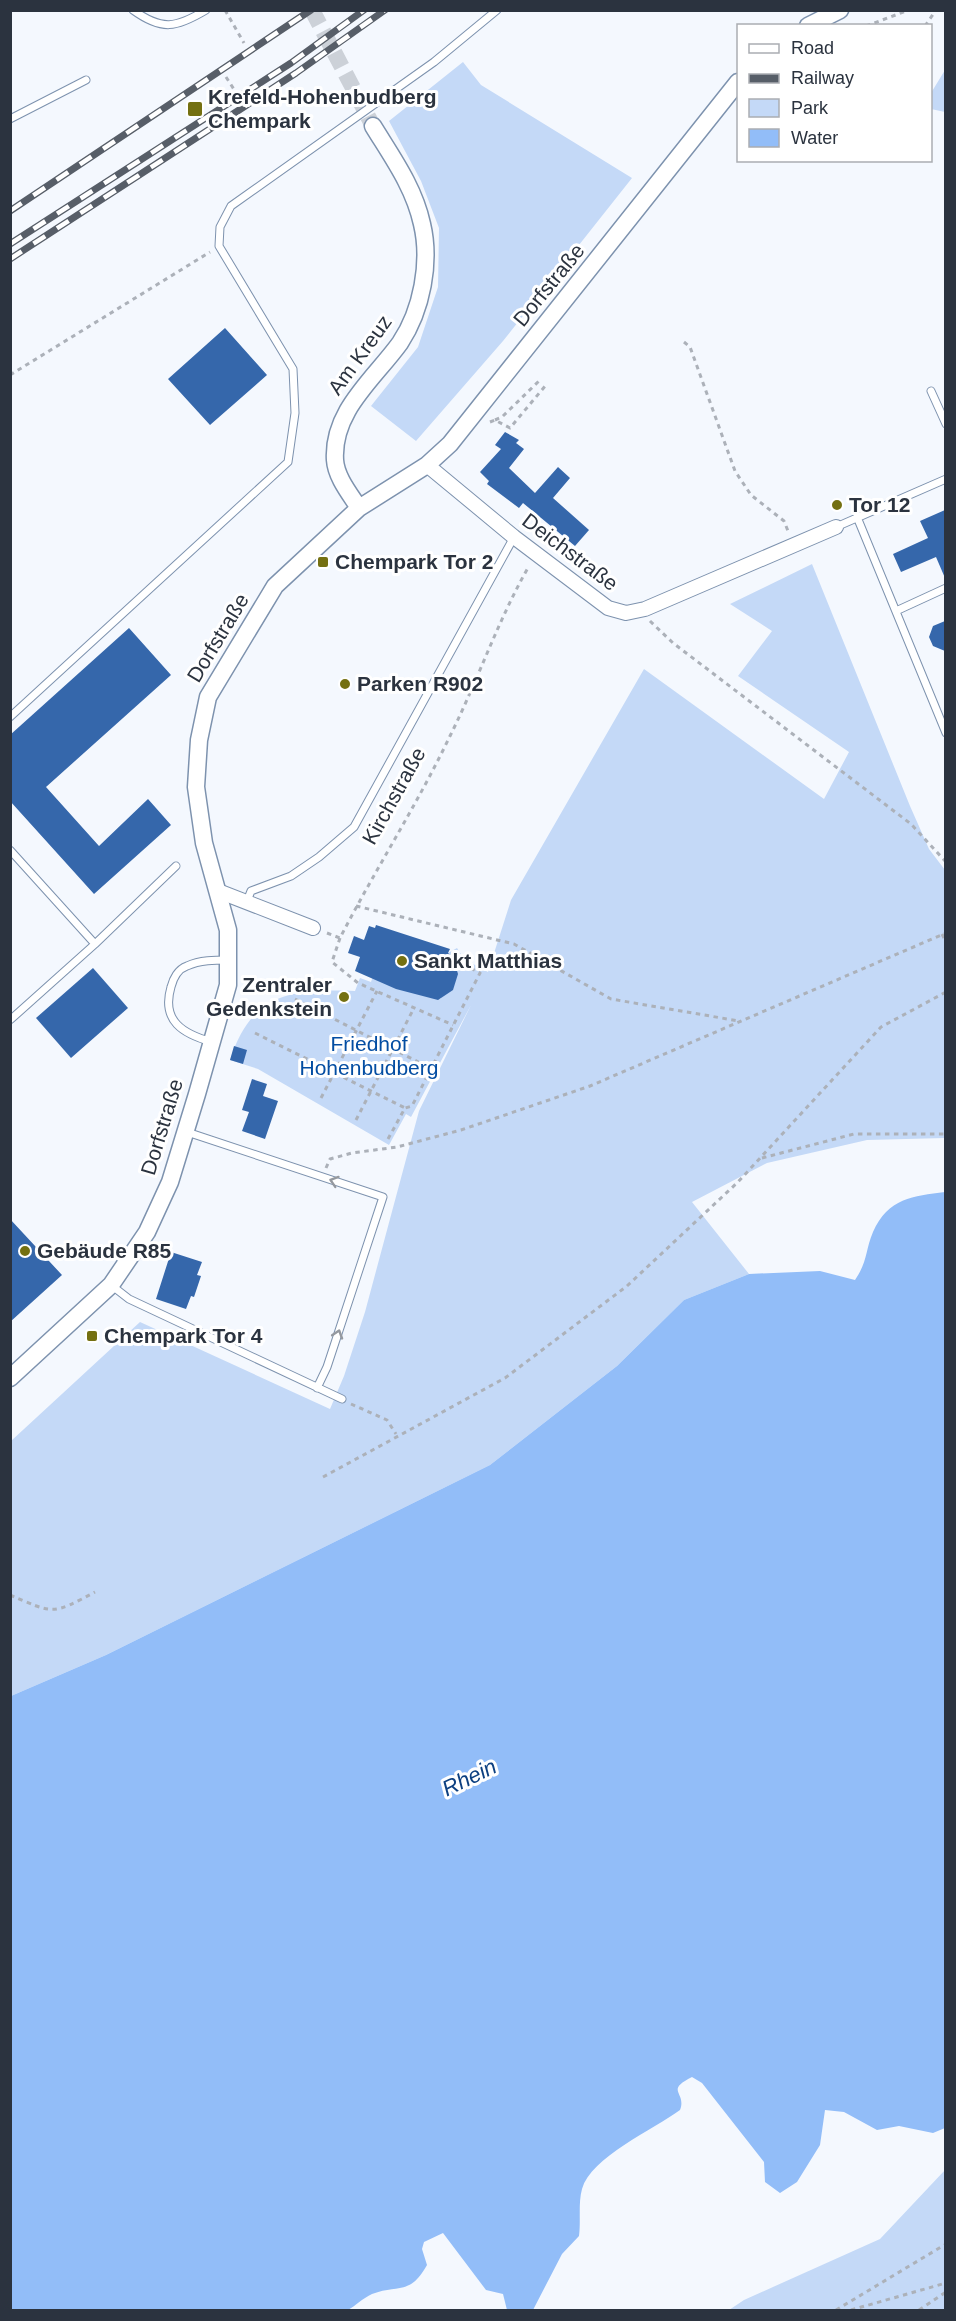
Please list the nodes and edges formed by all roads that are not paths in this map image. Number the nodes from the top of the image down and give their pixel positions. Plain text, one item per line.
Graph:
1 (133, 10) edge
2 (206, 10) edge
3 (497, 10) edge
4 (840, 10) edge
5 (812, 24) edge
6 (86, 80) dead end
7 (737, 83) edge
8 (10, 119) edge
9 (373, 126) tunnel mouth
10 (932, 391) dead end
11 (945, 424) edge
12 (427, 465) junction
13 (945, 479) edge
14 (359, 508) junction
15 (857, 518) junction
16 (836, 527) joint
17 (514, 537) junction
18 (945, 588) edge
19 (896, 611) junction
20 (10, 717) edge
21 (945, 733) edge
22 (10, 849) edge
23 (176, 866) dead end
24 (218, 891) junction
25 (247, 901) junction
26 (313, 928) road end
27 (95, 944) junction
28 (229, 960) junction
29 (10, 1020) edge
30 (212, 1042) junction
31 (186, 1131) junction
32 (111, 1285) junction
33 (13, 1370) edge
34 (317, 1388) junction
35 (342, 1399) road end

1 - 2 lane
3 - 20 lane
4 - 5 street
6 - 8 lane
7 - 12 street, Dorfstraße
9 - 14 street, Am Kreuz
10 - 11 lane
12 - 14 street, Dorfstraße
12 - 17 street, Deichstraße
13 - 15 lane
14 - 24 street, Dorfstraße
15 - 16 lane
15 - 19 lane
16 - 17 street, Deichstraße
17 - 25 lane
18 - 19 lane
19 - 21 lane
22 - 27 lane
23 - 27 lane
24 - 25 street
24 - 28 street, Dorfstraße
25 - 26 street
27 - 29 lane
28 - 30 street, Dorfstraße
28 - 30 lane
30 - 31 street, Dorfstraße
31 - 32 street, Dorfstraße
34 -> 31 lane
32 - 33 street, Dorfstraße
32 - 34 lane
34 - 35 lane

